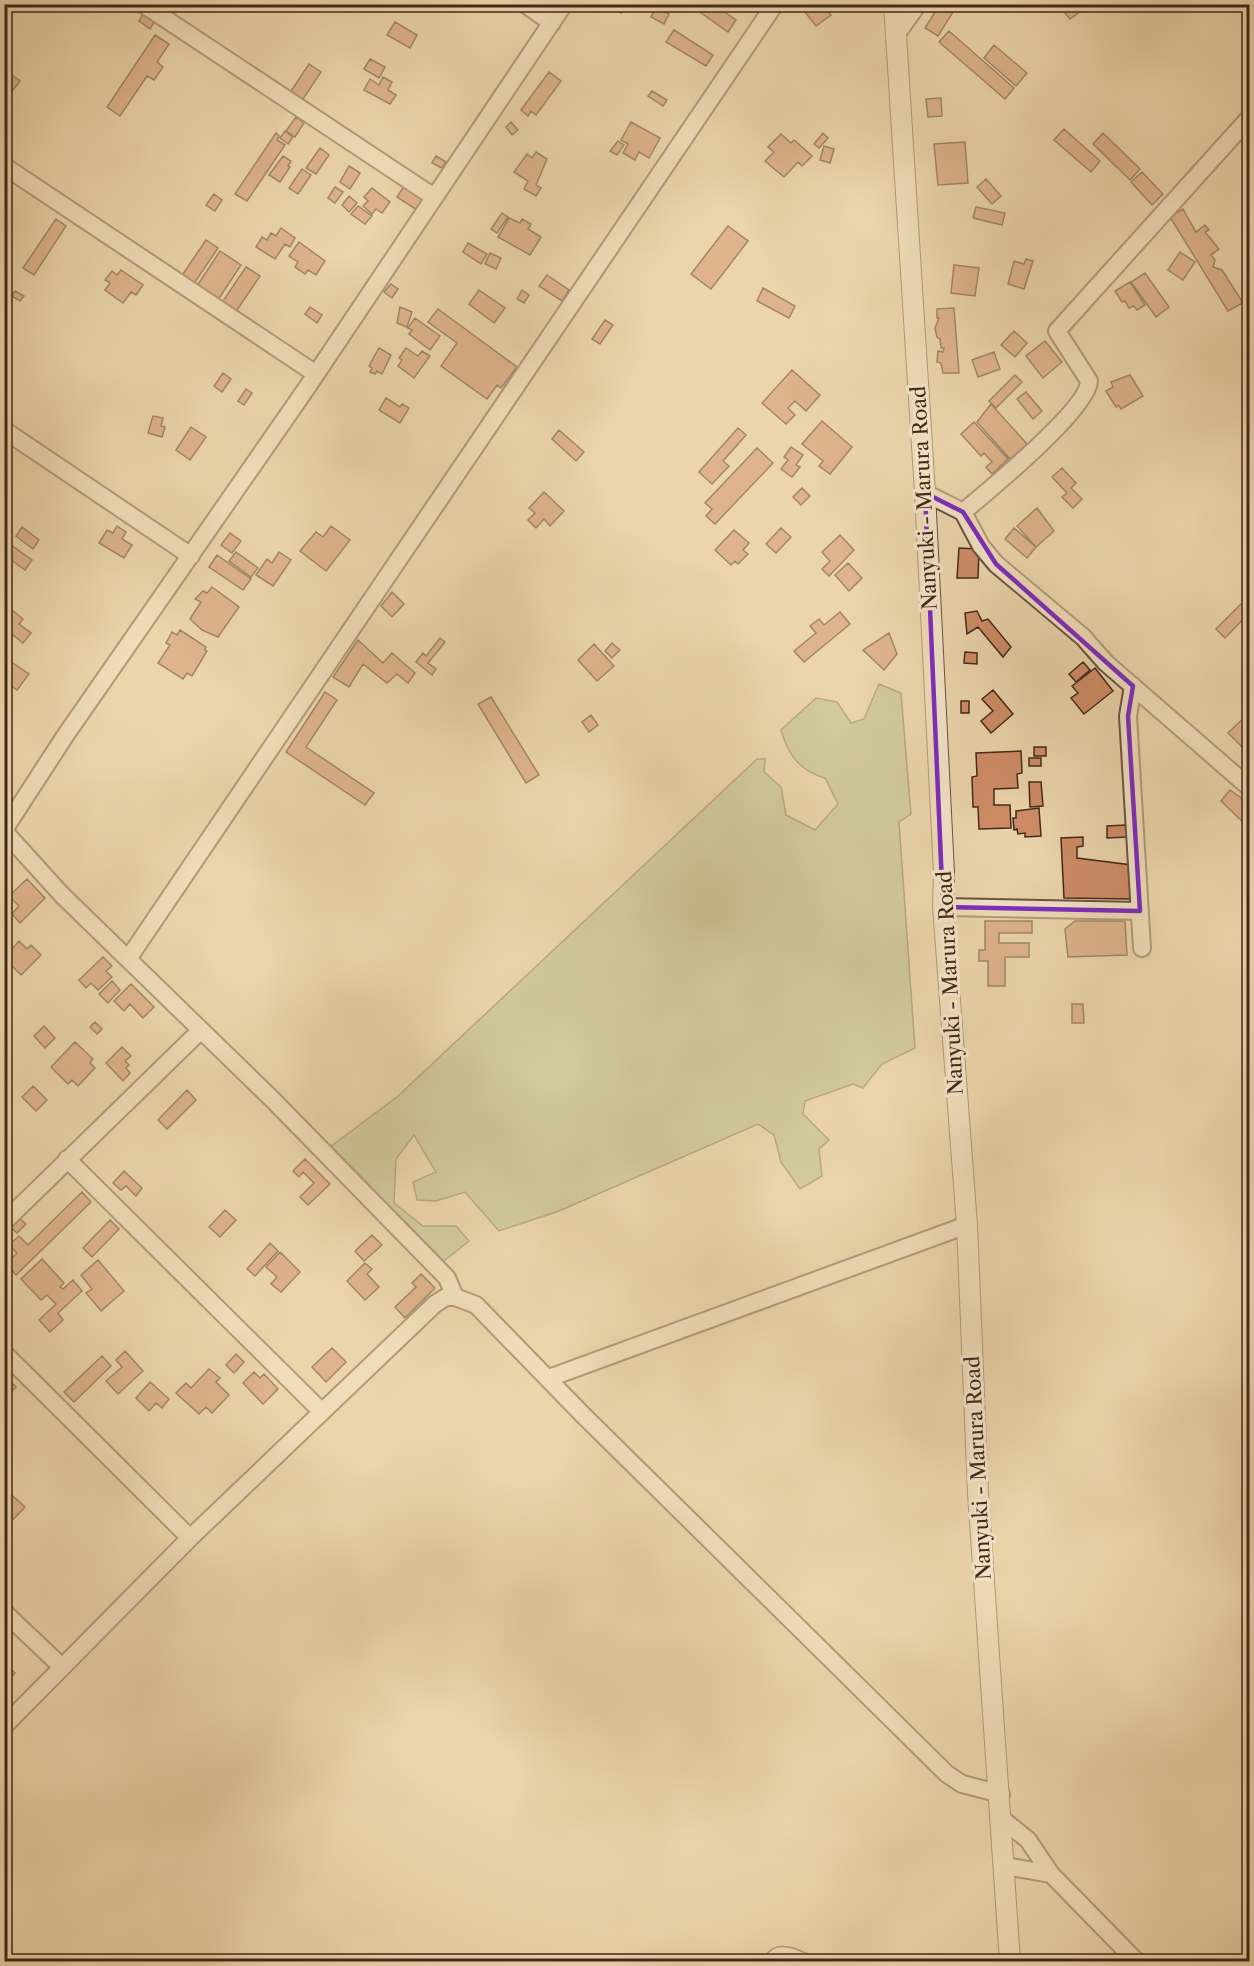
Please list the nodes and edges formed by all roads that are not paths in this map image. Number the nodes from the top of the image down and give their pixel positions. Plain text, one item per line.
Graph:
1 (143, 4) edge
2 (525, 4) edge
3 (564, 4) edge
4 (775, 4) edge
5 (894, 4) edge
6 (918, 4) edge
7 (552, 23) junction
8 (896, 34) junction
9 (1250, 117) edge
10 (4, 166) edge
11 (434, 197) junction
12 (316, 374) junction
13 (4, 430) edge
14 (925, 493) junction
15 (963, 512) junction
16 (191, 556) junction
17 (1133, 686) junction
18 (1250, 788) edge
19 (4, 830) edge
20 (944, 907) junction
21 (1140, 911) junction
22 (1142, 948) dead end
23 (128, 959) junction
24 (200, 1031) junction
25 (68, 1159) junction
26 (4, 1222) edge
27 (967, 1225) junction
28 (455, 1297) junction
29 (4, 1353) edge
30 (549, 1378) junction
31 (322, 1412) junction
32 (190, 1538) junction
33 (4, 1612) edge
34 (62, 1667) junction
35 (4, 1726) edge
36 (1001, 1794) junction
37 (1002, 1819) junction
38 (1005, 1866) junction
39 (1051, 1874) junction
40 (768, 1962) edge
41 (813, 1962) edge
42 (1010, 1962) edge
43 (1137, 1962) edge

1 - 11 street
2 - 7 street
3 - 7 street
4 - 23 street
5 - 8 street, Nanyuki - Marura Road
6 - 8 street
7 - 11 street
8 - 14 street, Nanyuki - Marura Road
9 - 15 street
10 - 12 street
11 - 12 street
12 - 16 street
13 - 16 street
14 - 15 street
14 - 20 street, Nanyuki - Marura Road
15 - 17 street
16 - 19 street
17 - 18 street
17 - 21 street
19 - 23 street
20 - 21 street
20 - 27 street, Nanyuki - Marura Road
21 - 22 street
23 - 24 street
24 - 25 street
24 - 28 street
25 - 26 street
25 - 31 street
27 - 30 street
27 - 36 street, Nanyuki - Marura Road
28 - 30 street
28 - 31 street
29 - 32 street
30 - 36 street
31 - 32 street
32 - 34 street
33 - 34 street
34 - 35 street
36 - 37 street, Nanyuki - Marura Road
37 - 38 street, Nanyuki - Marura Road
37 - 39 street
38 - 39 street
38 - 42 street, Nanyuki - Marura Road
39 - 43 street
40 - 41 lane

